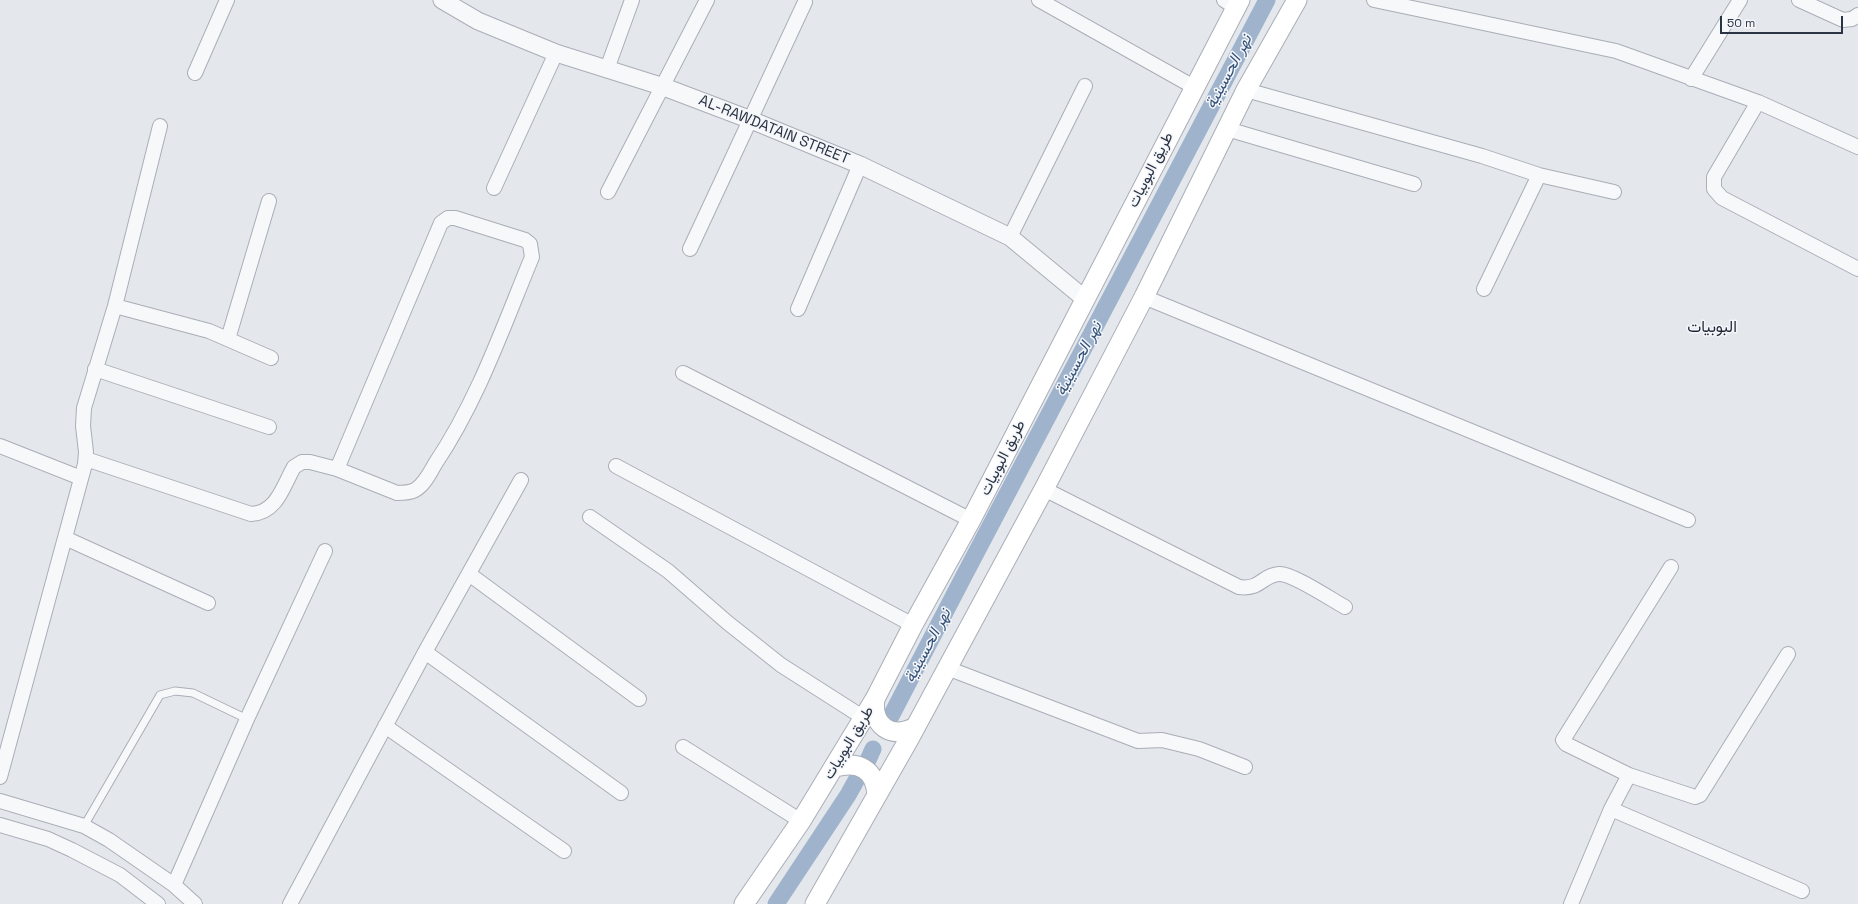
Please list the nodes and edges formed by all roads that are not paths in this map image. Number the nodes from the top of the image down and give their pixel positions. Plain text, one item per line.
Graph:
1 (227, 0) edge
2 (442, 0) edge
3 (632, 0) edge
4 (707, 0) edge
5 (1039, 0) edge
6 (1297, 0) edge
7 (1374, 0) edge
8 (1740, 0) edge
9 (1799, 0) edge
10 (805, 2) dead end
11 (1233, 2) edge
12 (1858, 15) edge
13 (556, 53) junction
14 (607, 69) junction
15 (195, 73) dead end
16 (1691, 79) junction
17 (1084, 86) dead end
18 (664, 87) junction
19 (1194, 87) junction
20 (1246, 90) junction
21 (1758, 102) junction
22 (751, 120) junction
23 (160, 126) dead end
24 (1227, 129) junction
25 (1858, 146) edge
26 (860, 165) junction
27 (1539, 174) junction
28 (1414, 184) dead end
29 (494, 188) dead end
30 (608, 192) dead end
31 (1614, 192) dead end
32 (269, 201) dead end
33 (1010, 237) junction
34 (690, 249) dead end
35 (1858, 269) edge
36 (1484, 289) dead end
37 (1144, 297) junction
38 (1085, 299) junction
39 (114, 306) junction
40 (798, 309) dead end
41 (228, 339) junction
42 (271, 358) dead end
43 (95, 369) junction
44 (683, 373) dead end
45 (269, 427) dead end
46 (0, 446) edge
47 (86, 459) junction
48 (616, 466) dead end
49 (337, 469) junction
50 (81, 478) junction
51 (521, 480) dead end
52 (1044, 489) junction
53 (590, 517) dead end
54 (971, 520) junction
55 (1688, 520) dead end
56 (65, 538) junction
57 (325, 551) dead end
58 (1671, 567) dead end
59 (469, 574) junction
60 (208, 603) dead end
61 (1345, 607) dead end
62 (913, 625) junction
63 (425, 652) junction
64 (1788, 654) dead end
65 (946, 668) junction
66 (639, 699) dead end
67 (876, 699) junction
68 (247, 718) junction
69 (864, 718) junction
70 (385, 726) junction
71 (915, 727) junction
72 (683, 747) dead end
73 (835, 767) junction
74 (1245, 767) dead end
75 (1629, 774) junction
76 (0, 778) edge
77 (621, 793) dead end
78 (878, 795) junction
79 (0, 801) edge
80 (1611, 810) junction
81 (801, 821) junction
82 (0, 825) edge
83 (84, 826) junction
84 (564, 851) dead end
85 (174, 885) junction
86 (1802, 891) dead end
87 (158, 904) edge
88 (195, 904) edge
89 (290, 904) edge
90 (744, 904) edge
91 (815, 904) edge
92 (1571, 904) edge

1 - 15 street
2 - 13 street, AL-RAWDATAIN STREET
3 - 14 street
4 - 18 street
5 - 19 street
6 - 20 main road
7 - 16 street
8 - 16 street
9 - 12 street
10 - 22 street
11 - 19 main road, طريق البوبيات
13 - 14 street, AL-RAWDATAIN STREET
13 - 29 street
14 - 18 street, AL-RAWDATAIN STREET
16 - 21 street
17 - 33 street
18 - 22 street, AL-RAWDATAIN STREET
18 - 30 street
19 - 38 main road, طريق البوبيات
20 - 24 main road
20 - 27 street
21 - 25 street
21 - 35 street
22 - 26 street, AL-RAWDATAIN STREET
22 - 34 street
23 - 39 street
24 - 28 street
24 - 37 main road
26 - 33 street, AL-RAWDATAIN STREET
26 - 40 street
27 - 31 street
27 - 36 street
32 - 41 street
33 - 38 street, AL-RAWDATAIN STREET
37 - 52 main road
37 - 55 street
38 - 54 main road, طريق البوبيات
39 - 41 street
39 - 43 street
41 - 42 street
43 - 45 street
43 - 47 street
44 - 54 street
46 - 50 street
47 - 49 street
47 - 50 street
48 - 62 street
49 - 49 street
50 - 56 street
51 - 59 street
52 - 61 street
52 - 65 main road
53 - 69 street
54 - 62 main road, طريق البوبيات
56 - 60 street
56 - 76 street
57 - 68 street
58 - 75 street
59 - 63 street
59 - 66 street
62 - 67 main road, طريق البوبيات
63 - 70 street
63 - 77 street
64 - 75 street
65 - 71 main road
65 - 74 street
67 - 69 main road, طريق البوبيات
67 - 71 main road
68 - 83 lane
68 - 85 street
69 - 73 main road, طريق البوبيات
70 - 84 street
70 - 89 street
71 - 78 main road
72 - 81 street
73 - 78 main road
73 - 81 main road, طريق البوبيات
75 - 80 street
78 - 91 main road
79 - 83 street
80 - 86 street
80 - 92 street
81 - 90 main road, طريق البوبيات
82 - 87 street
83 - 85 street
85 - 88 street

